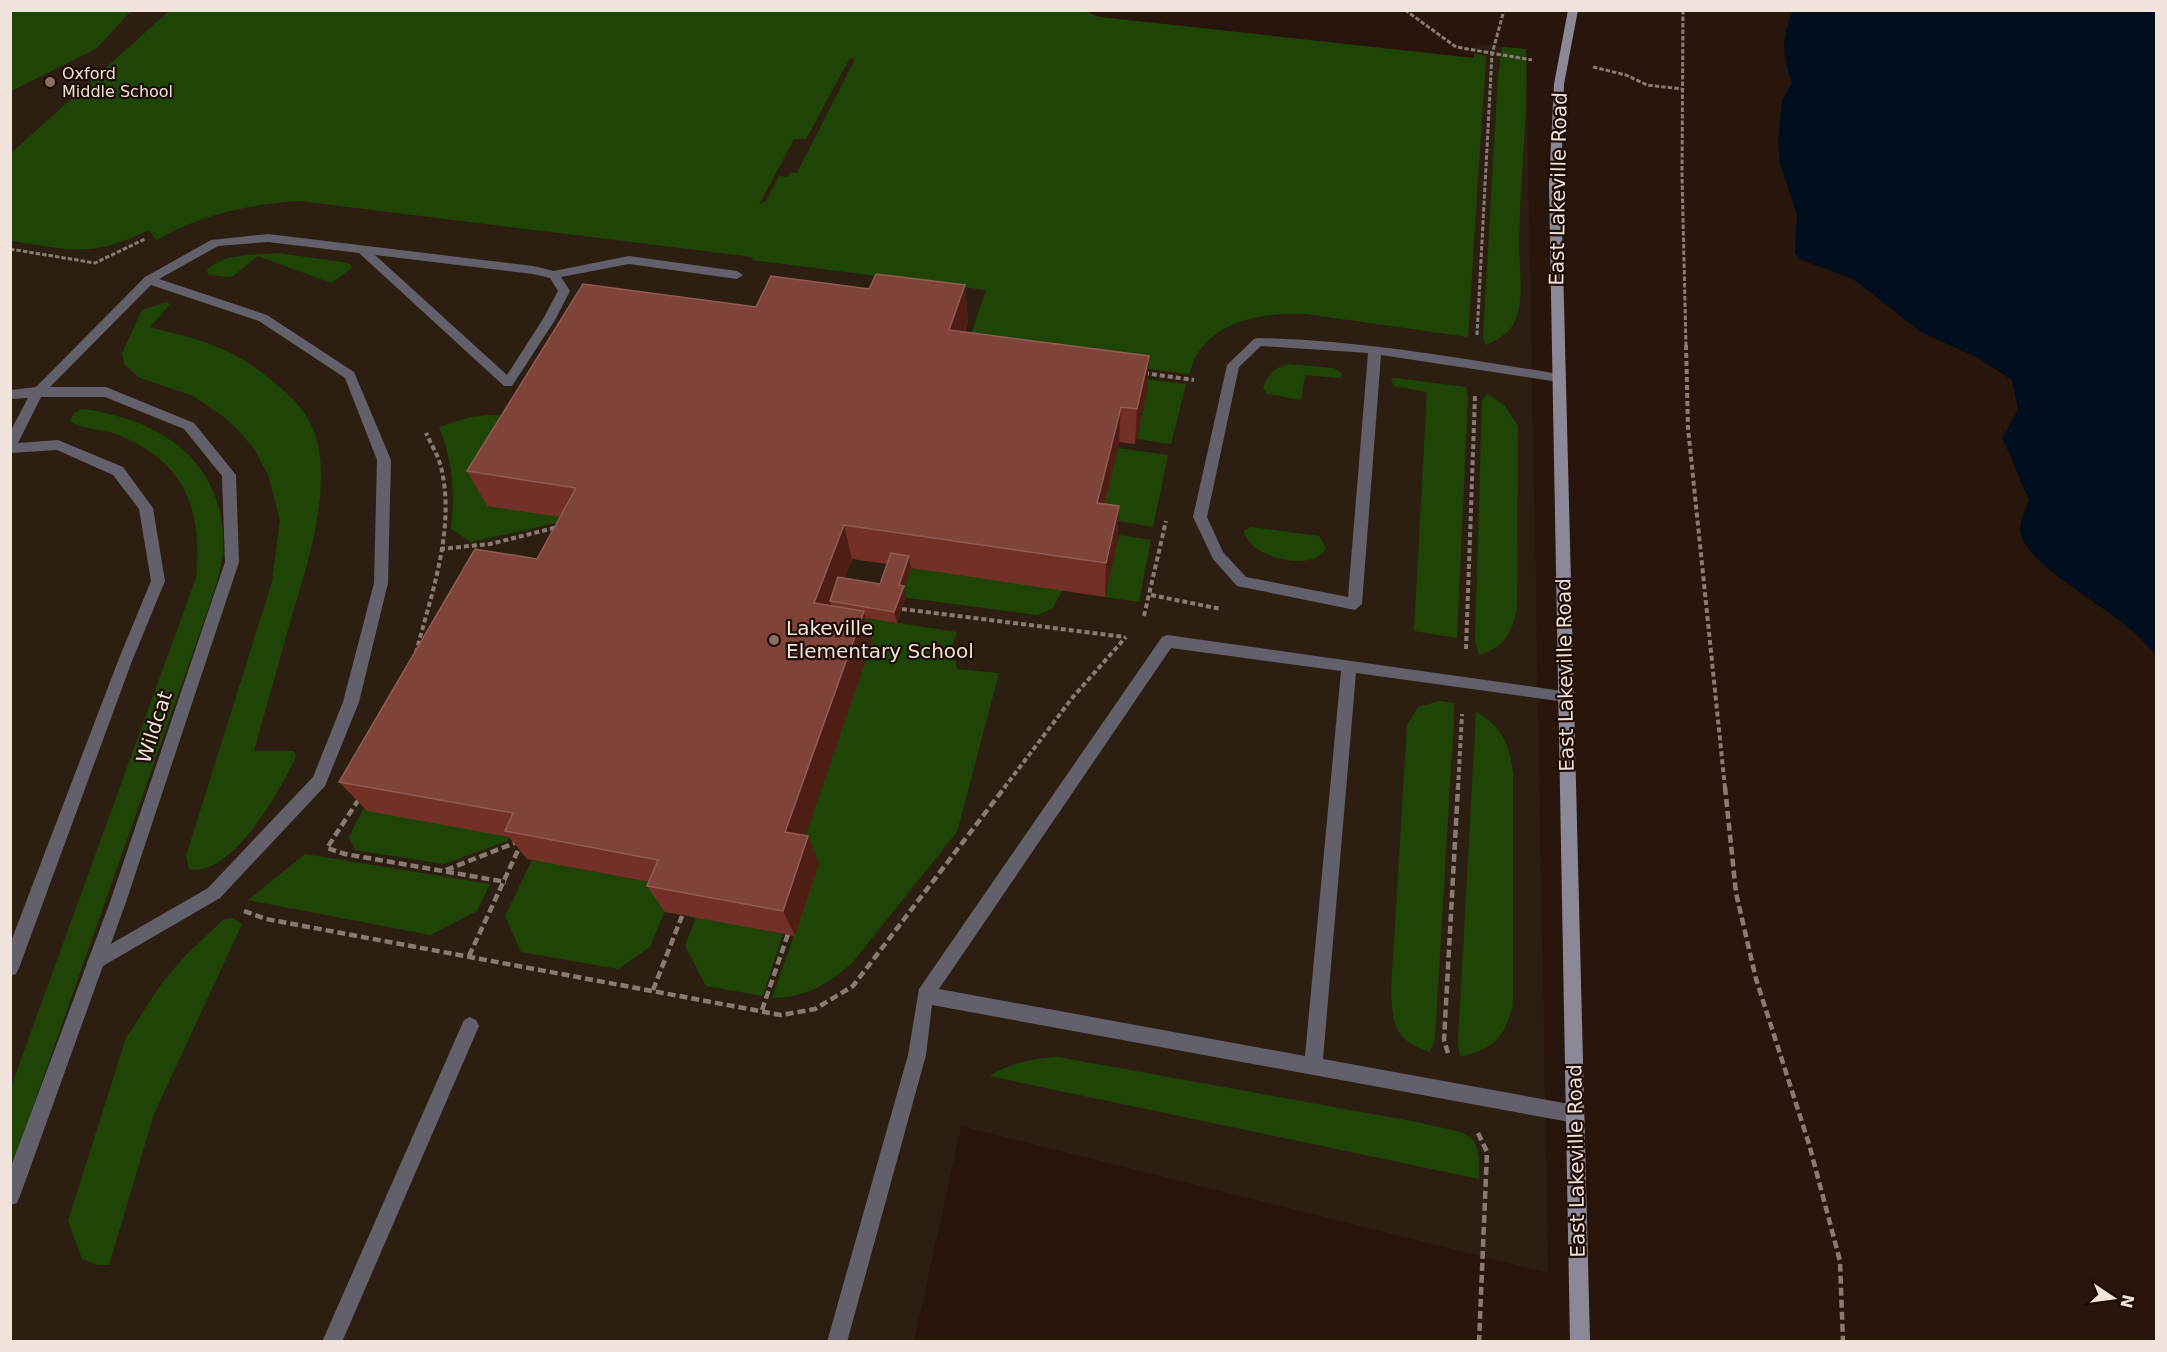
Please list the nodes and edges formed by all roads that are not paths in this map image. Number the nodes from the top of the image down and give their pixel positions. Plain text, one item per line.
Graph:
1 (1574, 10) edge
2 (362, 249) junction
3 (554, 275) junction
4 (737, 275) dead end
5 (148, 279) junction
6 (1375, 350) junction
7 (1559, 378) junction
8 (36, 392) junction
9 (10, 395) edge
10 (10, 447) edge
11 (1349, 667) junction
12 (1565, 696) junction
13 (96, 962) junction
14 (10, 968) edge
15 (925, 995) junction
16 (470, 1026) dead end
17 (1313, 1067) junction
18 (1575, 1114) junction
19 (10, 1196) edge
20 (332, 1341) edge
21 (837, 1341) edge
22 (1580, 1341) edge

1 - 7 main road, East Lakeville Road
2 - 3 street
2 - 3 street
2 - 5 street
3 - 4 street
5 - 8 street
5 - 13 street
6 - 6 street
6 - 7 street
7 - 12 main road, East Lakeville Road
8 - 9 street, Wildcat
8 - 10 street
8 - 13 street, Wildcat
10 - 14 street
11 - 12 street
11 - 15 street
11 - 17 street
12 - 18 main road, East Lakeville Road
13 - 19 street, Wildcat
15 - 17 street
15 - 21 street
16 - 20 street
17 - 18 street
18 - 22 main road, East Lakeville Road

